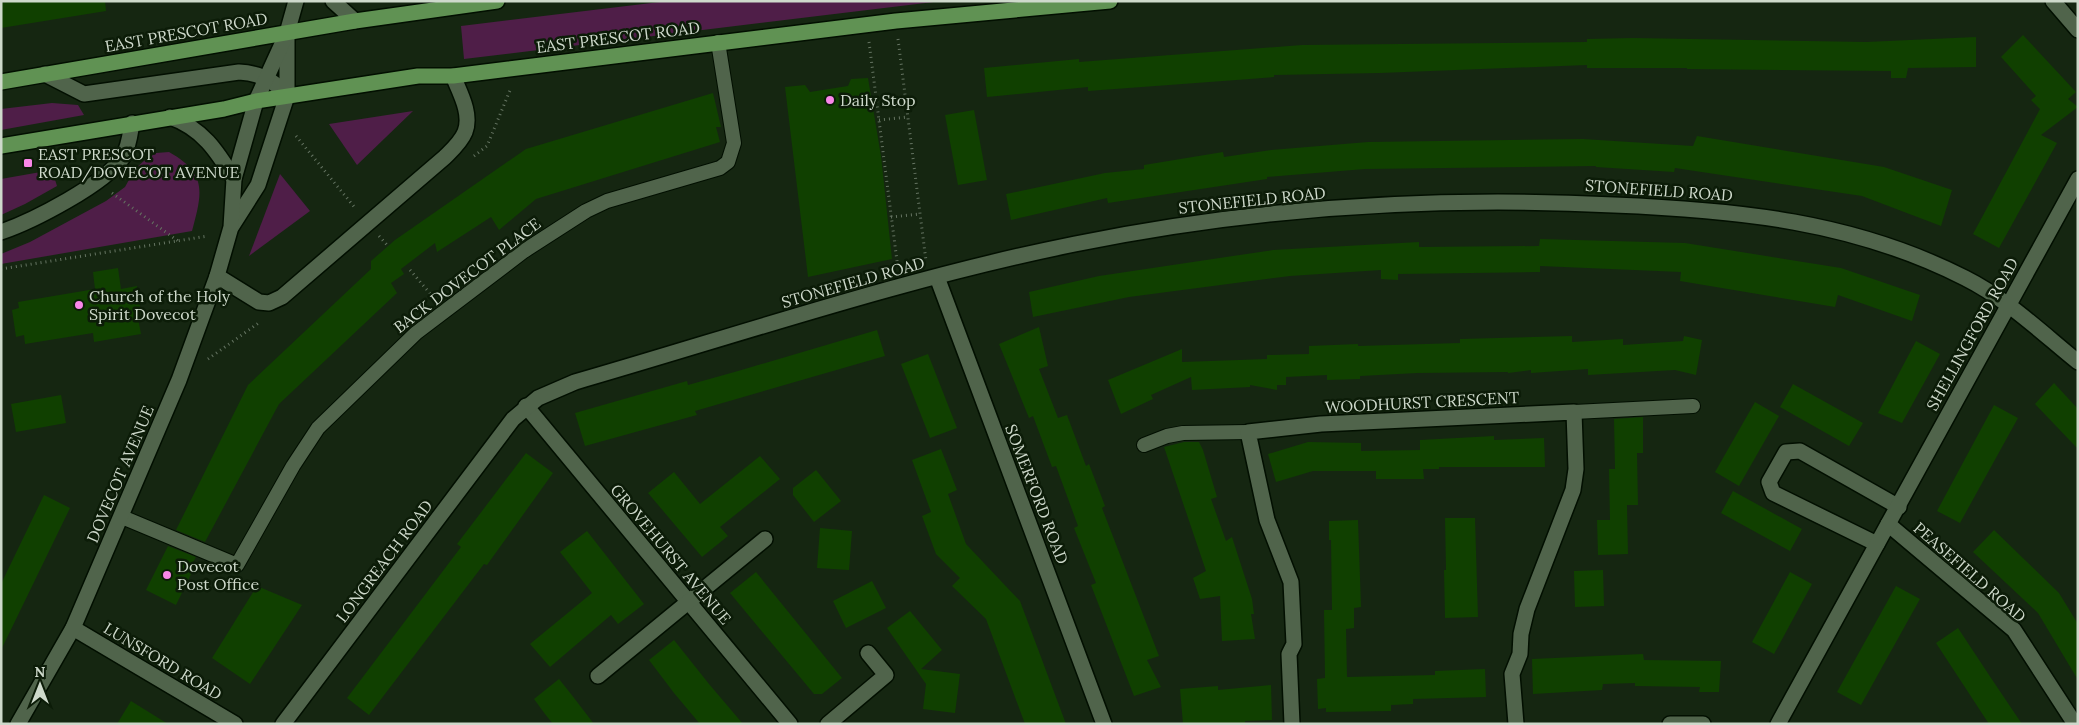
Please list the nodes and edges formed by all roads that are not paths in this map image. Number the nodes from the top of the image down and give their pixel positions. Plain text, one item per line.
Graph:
1 (296, 1) edge
2 (333, 1) edge
3 (497, 1) edge
4 (1110, 1) edge
5 (2053, 1) edge
6 (355, 21) junction
7 (2078, 30) edge
8 (287, 33) junction
9 (718, 42) junction
10 (45, 74) junction
11 (454, 76) junction
12 (267, 78) junction
13 (1, 82) edge
14 (286, 96) junction
15 (256, 101) junction
16 (170, 117) junction
17 (132, 123) junction
18 (1, 146) edge
19 (234, 179) junction
20 (2078, 179) edge
21 (231, 230) junction
22 (1, 232) edge
23 (217, 276) junction
24 (933, 278) junction
25 (2008, 305) junction
26 (2078, 362) edge
27 (526, 406) junction
28 (1693, 406) dead end
29 (1574, 412) junction
30 (513, 419) joint
31 (1248, 432) junction
32 (1144, 445) dead end
33 (1899, 507) junction
34 (122, 517) junction
35 (1888, 524) junction
36 (765, 539) dead end
37 (1877, 544) junction
38 (688, 601) junction
39 (73, 628) junction
40 (868, 653) dead end
41 (598, 676) dead end
42 (18, 724) edge
43 (235, 724) edge
44 (283, 724) edge
45 (790, 724) edge
46 (828, 724) edge
47 (1104, 724) edge
48 (1292, 724) edge
49 (1516, 724) edge
50 (1670, 724) edge
51 (1703, 724) edge
52 (1778, 724) edge
53 (2075, 724) edge

1 - 8 street
2 - 6 street
3 - 6 highway, EAST PRESCOT ROAD
4 - 9 highway, EAST PRESCOT ROAD
5 - 7 street
6 - 8 highway, EAST PRESCOT ROAD
8 - 10 highway, EAST PRESCOT ROAD
8 - 12 street, DOVECOT AVENUE
8 - 14 street, DOVECOT AVENUE
9 - 11 highway, EAST PRESCOT ROAD
9 - 34 lane, BACK DOVECOT PLACE
10 - 12 street
10 - 13 highway, EAST PRESCOT ROAD
11 - 14 highway, EAST PRESCOT ROAD
11 - 23 street
12 - 14 street
12 - 15 street, DOVECOT AVENUE
14 - 15 highway, EAST PRESCOT ROAD
14 - 21 street, DOVECOT AVENUE
15 - 16 highway, EAST PRESCOT ROAD
15 - 19 street, DOVECOT AVENUE
16 - 17 highway, EAST PRESCOT ROAD
16 - 19 street
17 - 18 highway, EAST PRESCOT ROAD
17 - 22 street
19 - 21 street, DOVECOT AVENUE
20 - 25 street, SHELLINGFORD ROAD
21 - 23 street, DOVECOT AVENUE
23 - 34 street, DOVECOT AVENUE
24 - 25 street, STONEFIELD ROAD
24 - 27 street, STONEFIELD ROAD
24 - 47 street, SOMERFORD ROAD
25 - 26 street, STONEFIELD ROAD
25 - 33 street, SHELLINGFORD ROAD
27 - 30 street, STONEFIELD ROAD
27 - 38 street, GROVEHURST AVENUE
28 - 29 lane
29 - 31 street, WOODHURST CRESCENT
29 - 49 street
30 - 44 street, LONGREACH ROAD
31 - 32 lane
31 - 48 street
33 - 35 street, SHELLINGFORD ROAD
33 - 37 street
34 - 39 street, DOVECOT AVENUE
35 - 37 street, SHELLINGFORD ROAD
35 - 53 street, PEASEFIELD ROAD
36 - 38 street
37 - 52 street, SHELLINGFORD ROAD
38 - 41 street
38 - 45 street, GROVEHURST AVENUE
39 - 42 street, DOVECOT AVENUE
39 - 43 street, LUNSFORD ROAD
40 - 46 street
50 - 51 street

